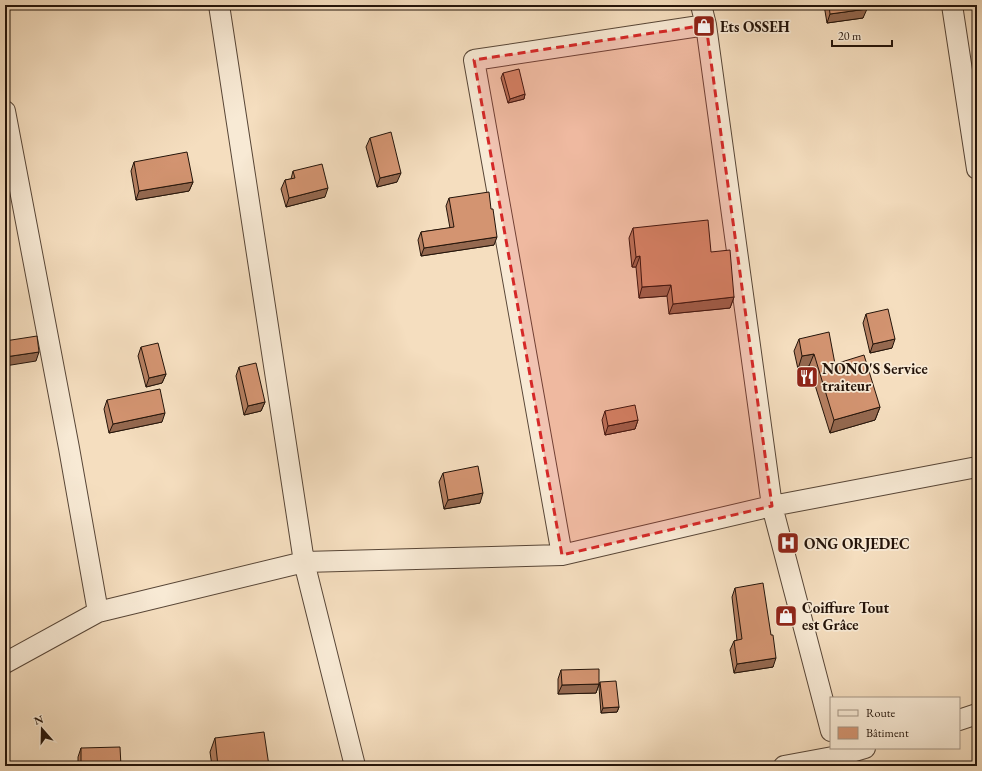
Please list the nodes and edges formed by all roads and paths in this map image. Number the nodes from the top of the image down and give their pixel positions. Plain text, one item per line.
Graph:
1 (219, 5) edge
2 (701, 5) edge
3 (952, 5) edge
4 (706, 25) junction
5 (5, 111) edge
6 (977, 169) edge
7 (977, 467) edge
8 (772, 506) junction
9 (562, 555) junction
10 (304, 562) junction
11 (98, 612) junction
12 (5, 663) edge
13 (977, 714) edge
14 (960, 720) edge
15 (830, 727) edge
16 (861, 749) edge
17 (838, 757) edge
18 (355, 766) edge
19 (784, 766) edge

1 - 10 street
2 - 4 street
3 - 6 street
4 - 8 street
4 - 9 street
5 - 11 street
7 - 8 street
8 - 9 street
8 - 15 street
9 - 10 street
10 - 11 street
10 - 18 street
11 - 12 street
13 - 14 street
16 - 17 street
17 - 19 street

